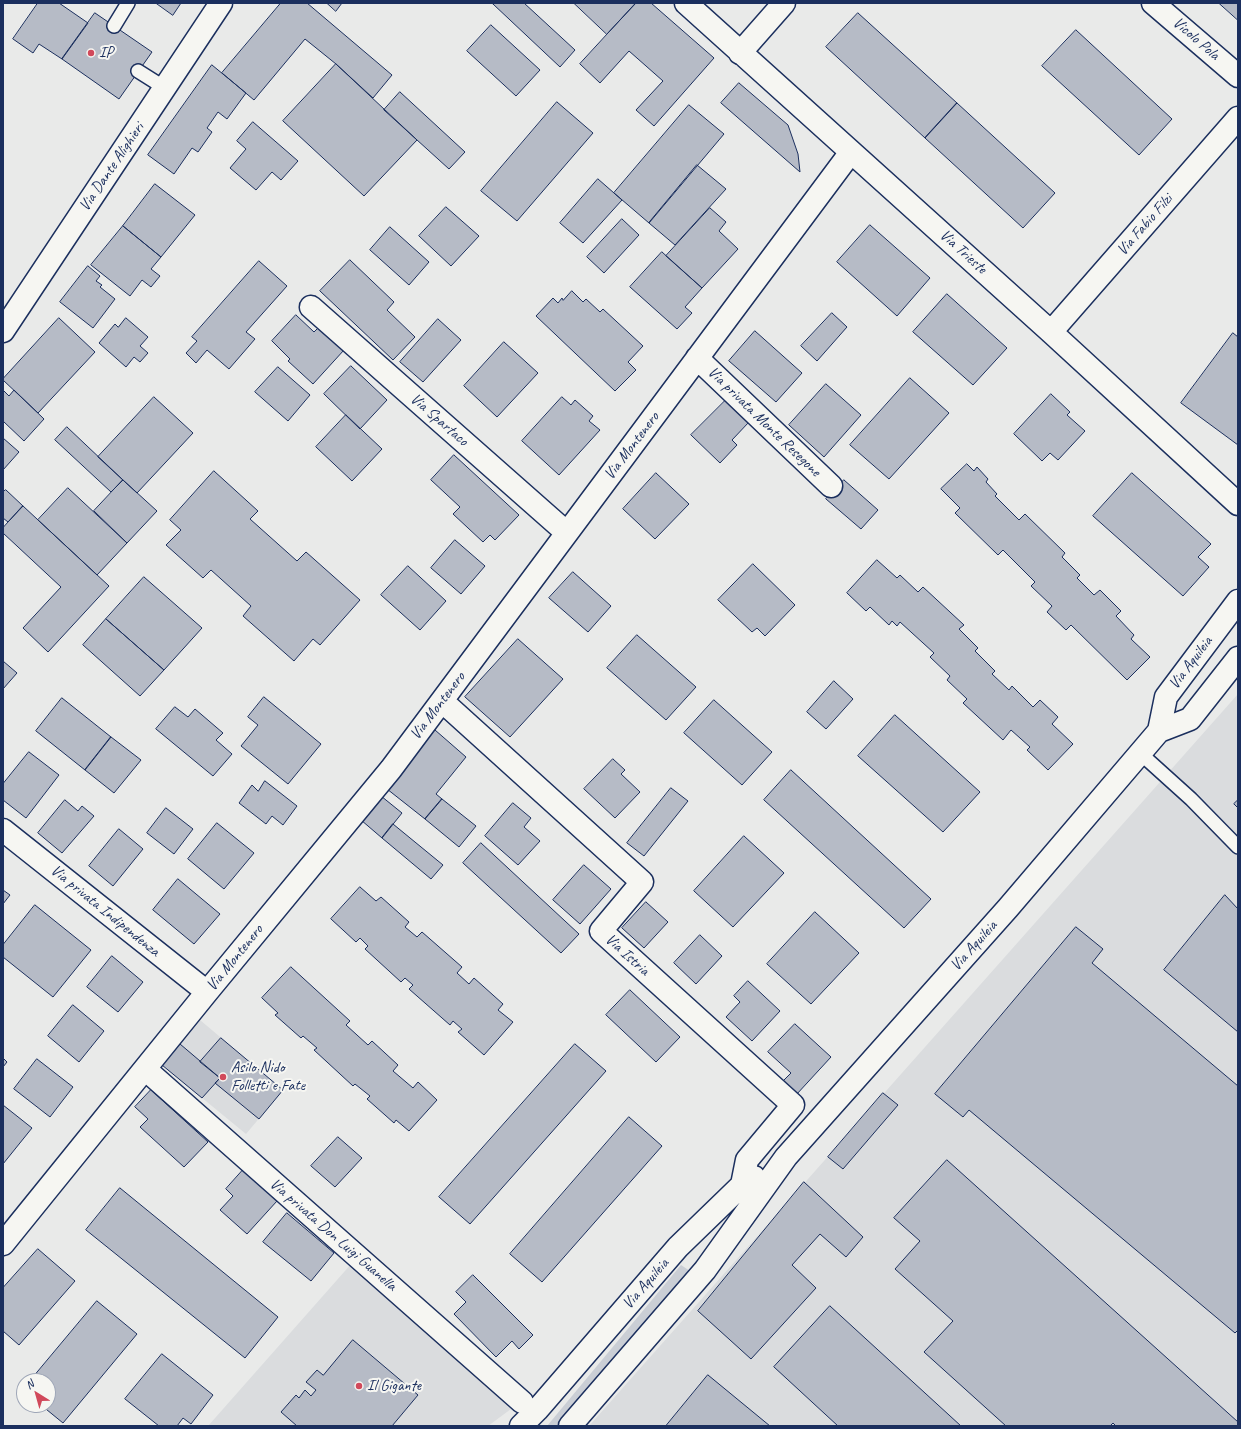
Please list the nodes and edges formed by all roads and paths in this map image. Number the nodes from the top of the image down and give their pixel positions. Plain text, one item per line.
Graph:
1 (128, 3) edge
2 (686, 3) edge
3 (784, 3) edge
4 (1153, 3) edge
5 (219, 4) edge
6 (114, 26) dead end
7 (740, 53) junction
8 (138, 72) dead end
9 (1238, 76) edge
10 (165, 88) junction
11 (1238, 118) edge
12 (851, 152) junction
13 (311, 307) dead end
14 (3, 331) edge
15 (1052, 332) junction
16 (697, 358) junction
17 (831, 486) dead end
18 (1238, 504) edge
19 (567, 533) junction
20 (1238, 601) edge
21 (1238, 658) edge
22 (442, 701) junction
23 (1159, 731) junction
24 (1140, 753) junction
25 (3, 830) edge
26 (1238, 848) edge
27 (207, 992) junction
28 (145, 1069) junction
29 (786, 1157) junction
30 (742, 1185) junction
31 (3, 1244) edge
32 (522, 1402) dead end
33 (521, 1426) edge
34 (570, 1426) edge

1 - 6 lane
2 - 7 street, Via Trieste
3 - 7 street
4 - 9 street, Vicolo Pola
5 - 10 street, Via Dante Alighieri
7 - 12 street, Via Trieste
8 - 10 lane
10 - 14 street, Via Dante Alighieri
11 - 15 street, Via Fabio Filzi
12 - 15 street, Via Trieste
12 - 16 street, Via Montenero
13 - 19 street, Via Spartaco
15 - 18 street, Via Trieste
16 - 17 street, Via privata Monte Resegone
16 - 19 street, Via Montenero
19 - 22 street, Via Montenero
20 - 23 street, Via Aquileia
21 - 23 street, Via Aquileia
22 - 27 street, Via Montenero
22 - 30 street, Via Istria
23 - 24 street, Via Aquileia
24 - 26 lane
24 - 29 street, Via Aquileia
25 - 27 street, Via privata Indipendenza
27 - 28 street, Via Montenero
28 - 31 street, Via Montenero
28 - 32 street, Via privata Don Luigi Guanella
29 - 30 street, Via Aquileia
29 - 34 street, Via Aquileia
30 - 33 street, Via Aquileia

